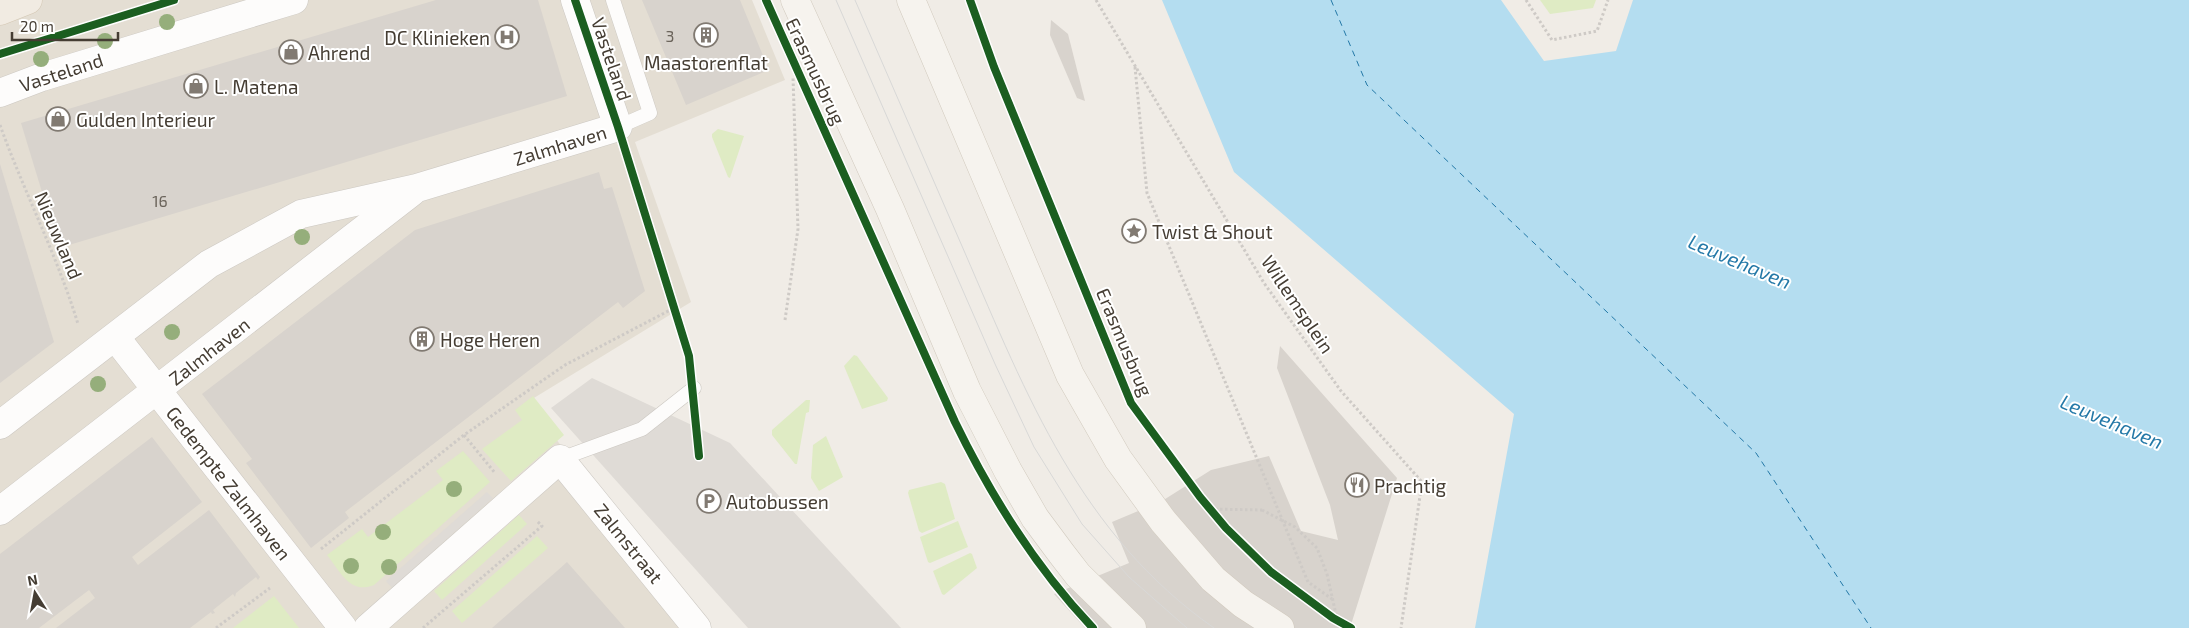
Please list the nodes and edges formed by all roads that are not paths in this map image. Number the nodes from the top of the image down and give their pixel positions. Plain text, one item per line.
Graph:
1 (28, 0) edge
2 (294, 0) edge
3 (575, 0) edge
4 (613, 0) edge
5 (795, 0) edge
6 (911, 0) edge
7 (0, 11) edge
8 (0, 93) edge
9 (618, 127) junction
10 (417, 188) junction
11 (116, 338) junction
12 (694, 388) dead end
13 (156, 392) junction
14 (0, 425) edge
15 (560, 459) junction
16 (0, 512) edge
17 (343, 628) edge
18 (368, 628) edge
19 (697, 628) edge
20 (1132, 628) edge
21 (1280, 628) edge

1 - 7 main road
2 - 8 street, Vasteland
3 - 9 street, Vasteland
4 - 9 lane
5 - 20 main road, Erasmusbrug
6 - 21 main road
9 - 10 street, Zalmhaven
10 - 11 street, Zalmhaven
10 - 13 street, Zalmhaven
11 - 13 street, Gedempte Zalmhaven
11 - 14 street, Zalmhaven
12 - 15 lane
13 - 16 street, Zalmhaven
13 - 17 street, Gedempte Zalmhaven
15 - 18 street
15 - 19 street, Zalmstraat

